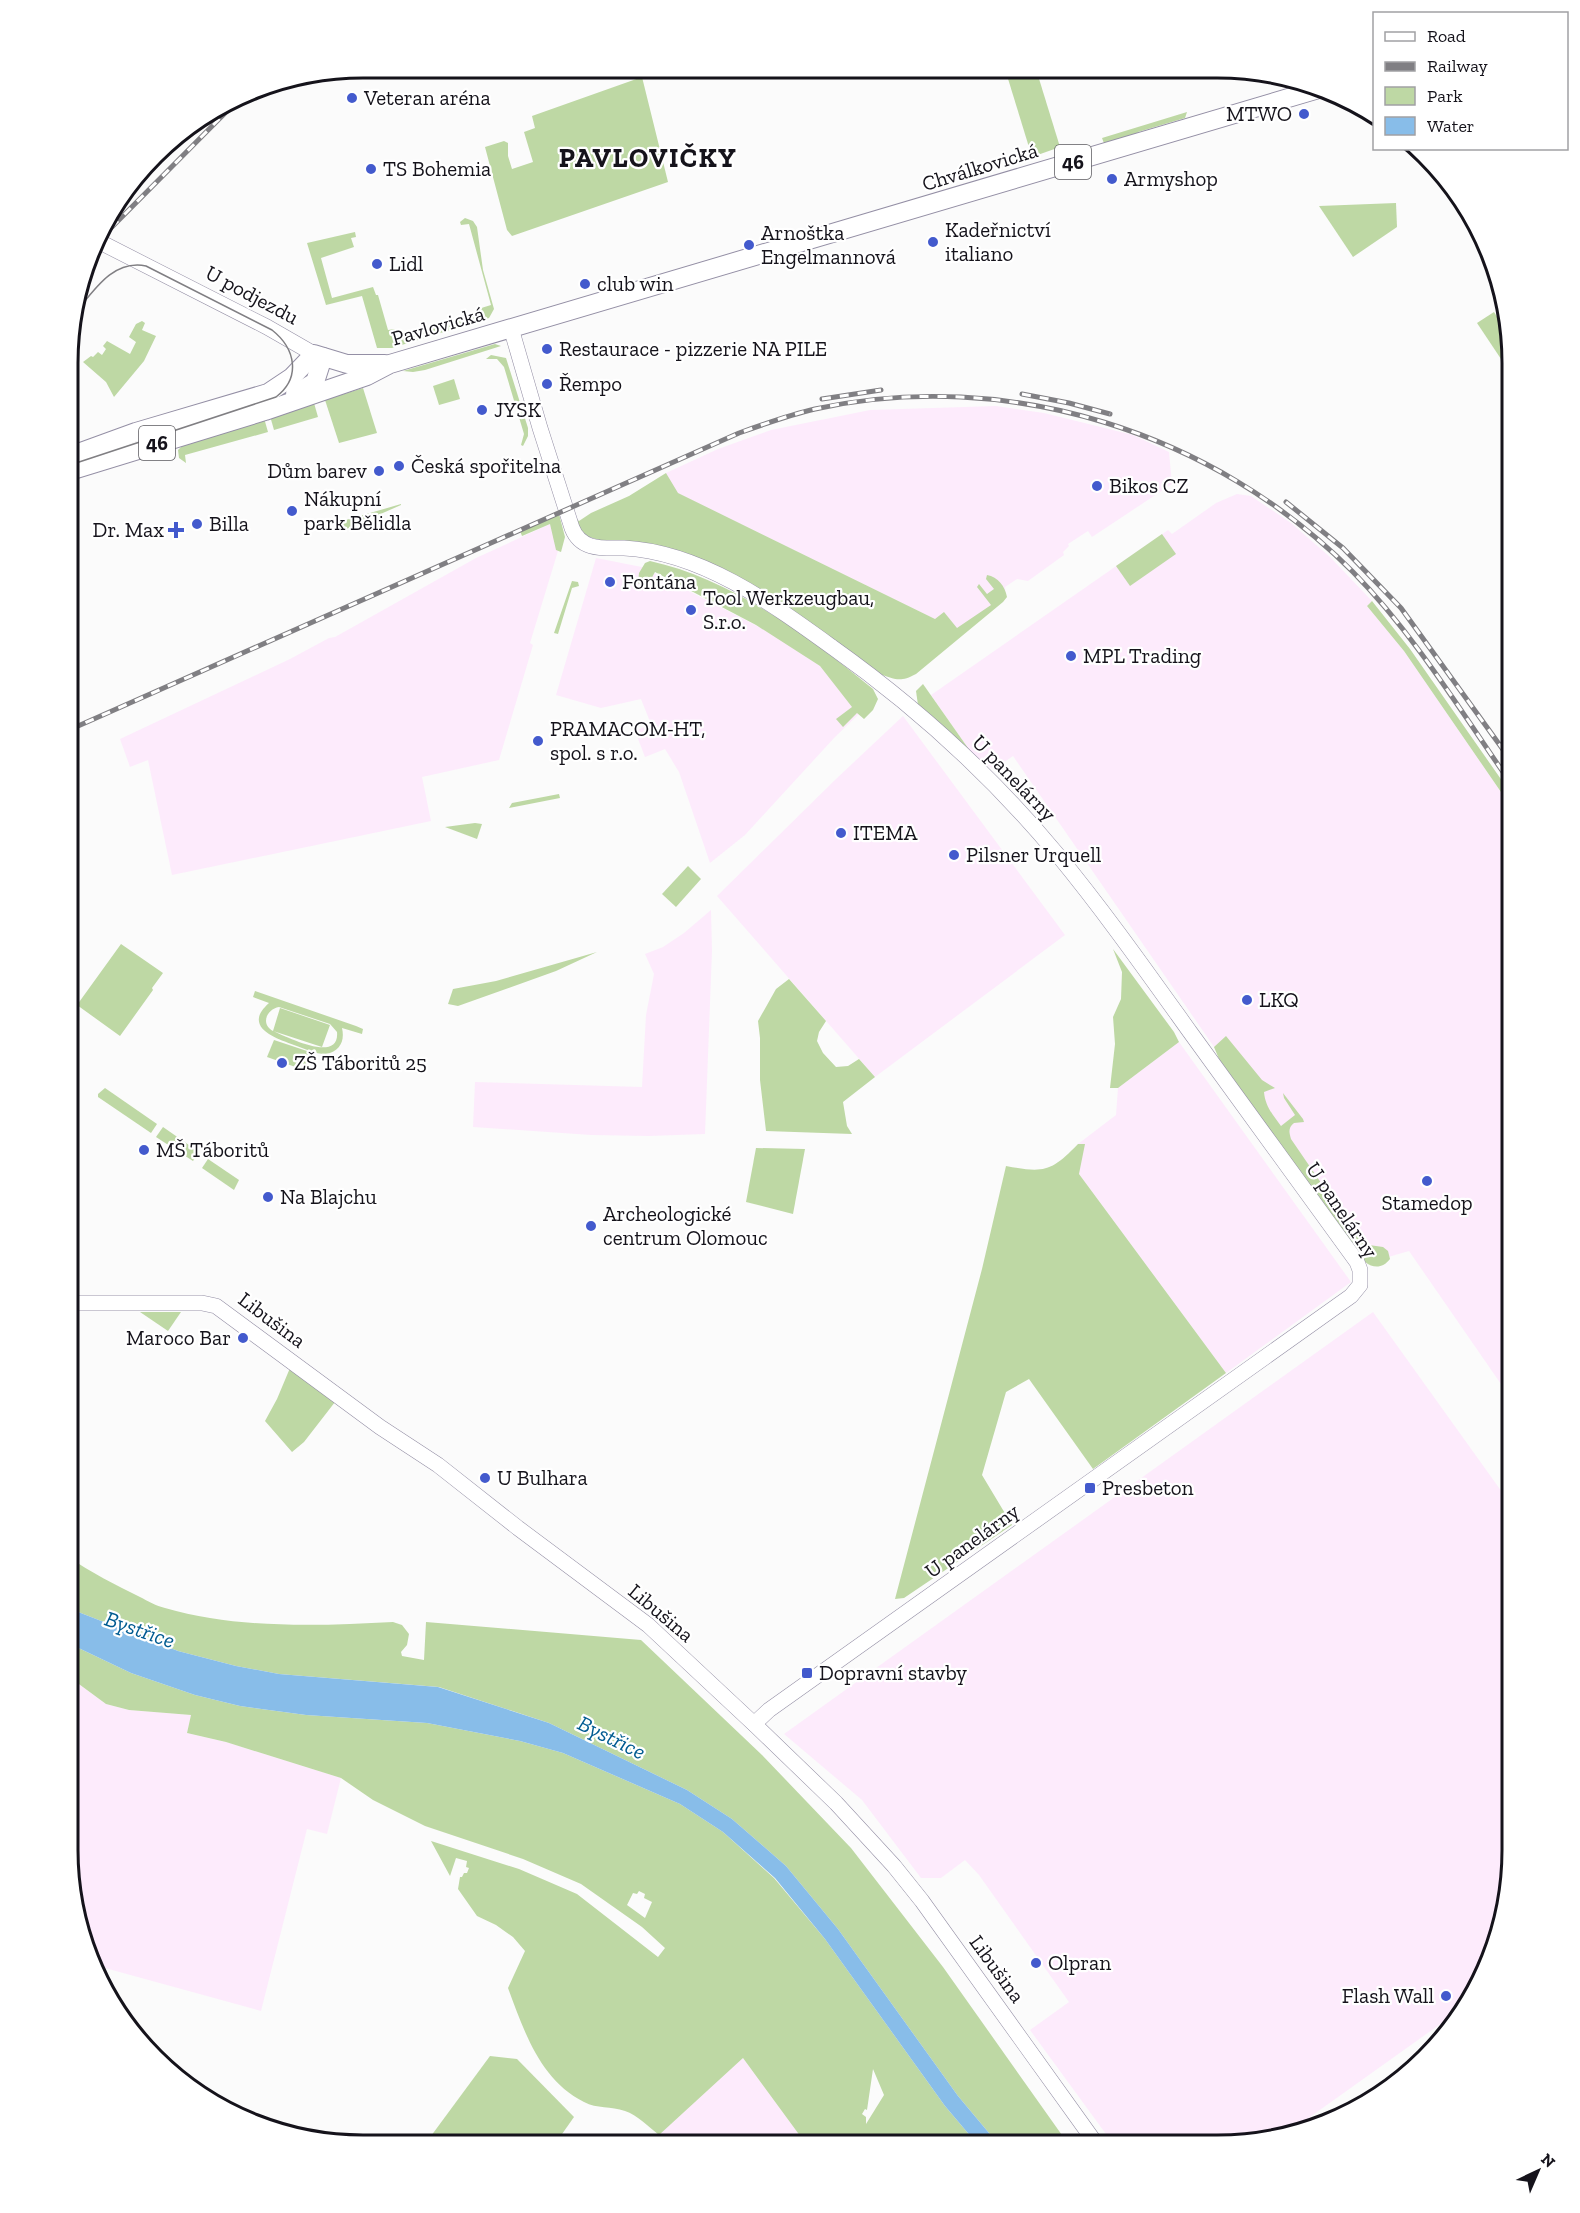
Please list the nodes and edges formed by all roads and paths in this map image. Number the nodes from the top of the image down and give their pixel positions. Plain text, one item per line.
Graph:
1 (1307, 92) edge
2 (824, 237) joint
3 (104, 244) edge
4 (511, 328) junction
5 (319, 356) junction
6 (390, 364) junction
7 (267, 401) junction
8 (78, 453) edge
9 (78, 468) edge
10 (78, 1304) edge
11 (754, 1724) junction
12 (1090, 2135) edge

1 - 2 main road, Chválkovická / 46
2 - 4 main road, Pavlovická / 46
3 - 5 street, U podjezdu
4 - 6 main road, Pavlovická / 46
4 - 11 street, U panelárny
5 - 6 main road, U podjezdu
5 - 7 main road
6 - 7 main road, Pavlovická / 46
7 - 8 main road, Pavlovická / 46
7 - 9 main road, Pavlovická / 46
10 - 11 street, Libušina
11 - 12 street, Libušina

